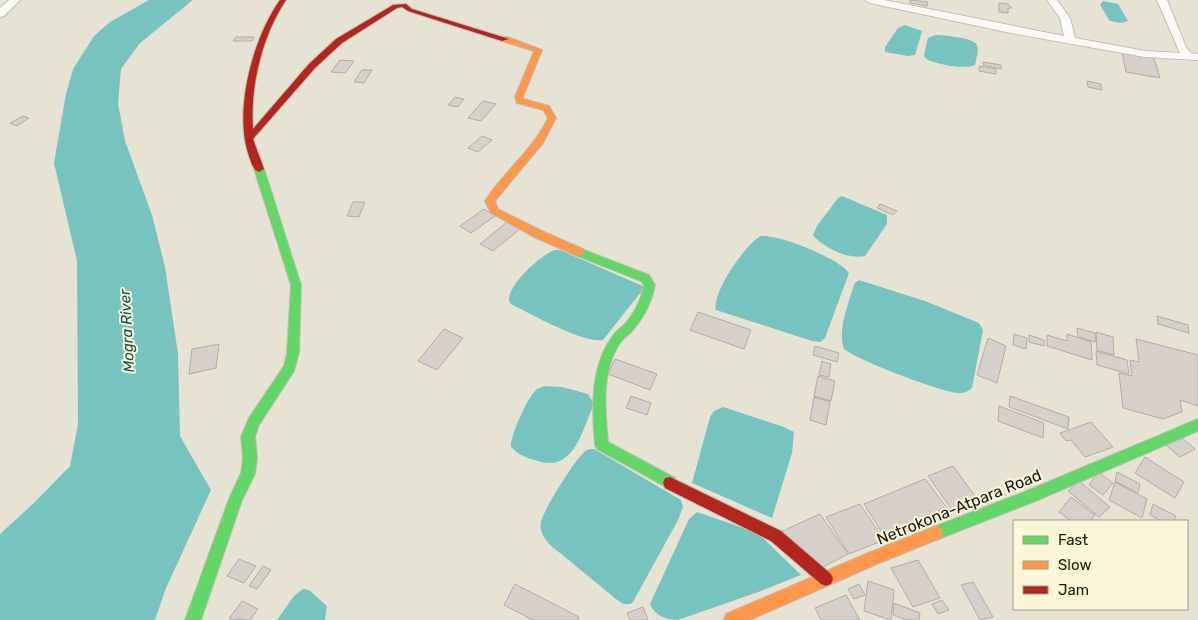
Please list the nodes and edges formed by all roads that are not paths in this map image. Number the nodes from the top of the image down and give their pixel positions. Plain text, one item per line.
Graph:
1 (283, 0) edge
2 (870, 0) edge
3 (1052, 0) edge
4 (1162, 0) edge
5 (8, 3) edge
6 (0, 14) edge
7 (1070, 40) junction
8 (1193, 57) edge
9 (250, 139) junction
10 (1198, 425) edge
11 (826, 579) junction
12 (192, 620) edge
13 (732, 620) edge

1 - 9 street
2 - 7 street
3 - 7 street
4 - 8 street
5 - 6 street
7 - 8 street
9 - 11 street
9 - 12 street
10 - 11 street, Netrokona-Atpara Road
11 - 13 street, Netrokona-Atpara Road

